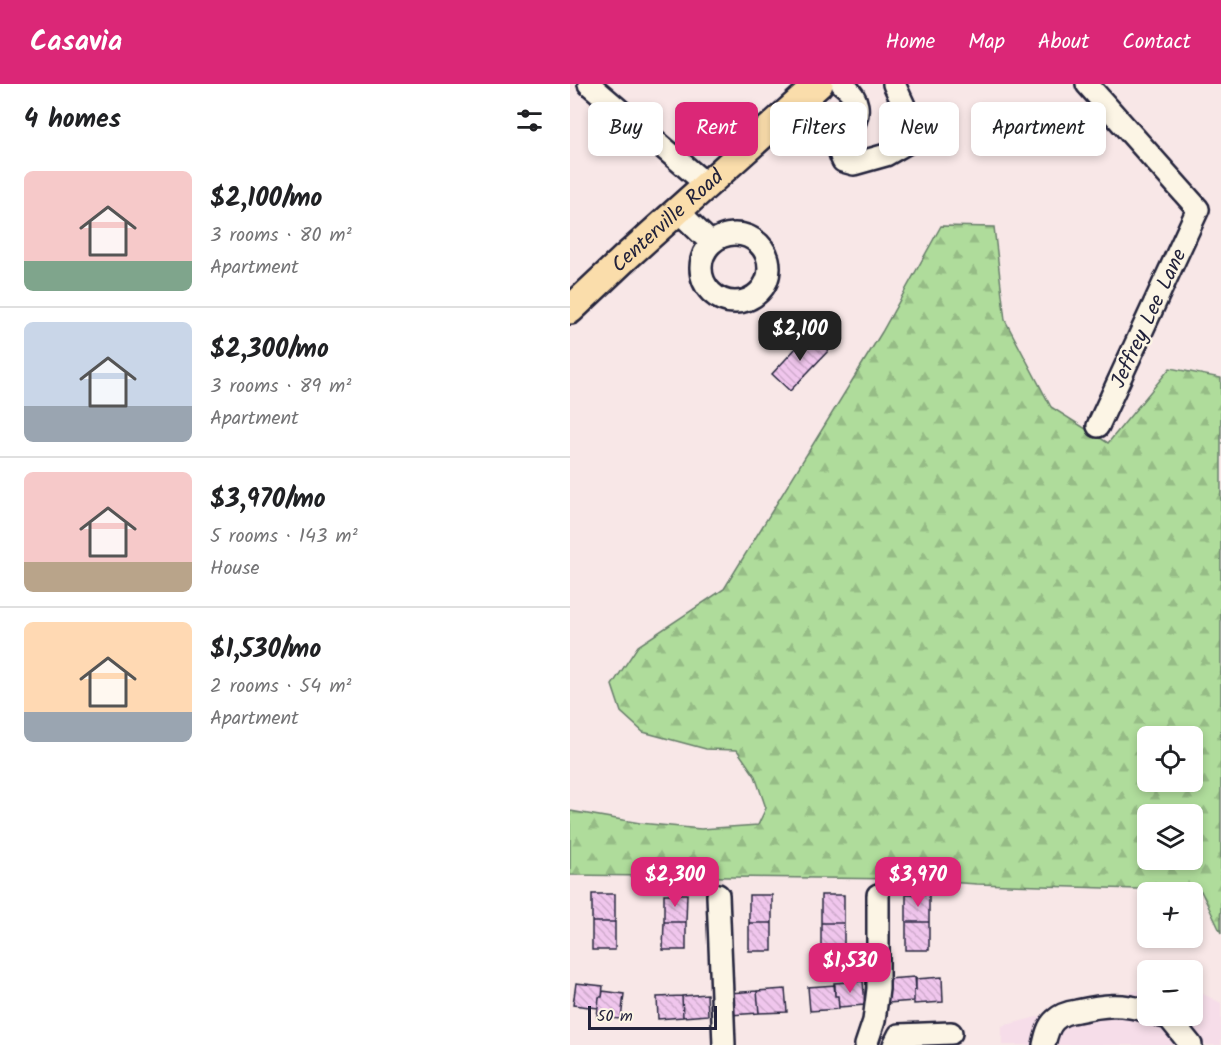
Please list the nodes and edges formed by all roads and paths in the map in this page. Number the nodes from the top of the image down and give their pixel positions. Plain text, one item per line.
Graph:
1 (589, 84) edge
2 (819, 84) edge
3 (842, 84) edge
4 (894, 84) edge
5 (1087, 84) edge
6 (707, 185) junction
7 (678, 211) junction
8 (711, 243) dead end
9 (570, 310) edge
10 (1098, 426) dead end
11 (718, 895) dead end
12 (878, 895) dead end
13 (1137, 1008) edge
14 (1176, 1026) edge
15 (951, 1033) dead end
16 (723, 1045) edge
17 (866, 1045) edge
18 (894, 1045) edge
19 (1044, 1045) edge
20 (1191, 1045) edge

1 - 6 street
2 - 6 main road, Centerville Road
3 - 4 street
5 - 10 street, Jeffrey Lee Lane
6 - 7 main road, Centerville Road
7 - 8 street
7 - 9 main road, Centerville Road
11 - 16 street
12 - 17 street
13 - 19 street
14 - 20 street
15 - 18 street

